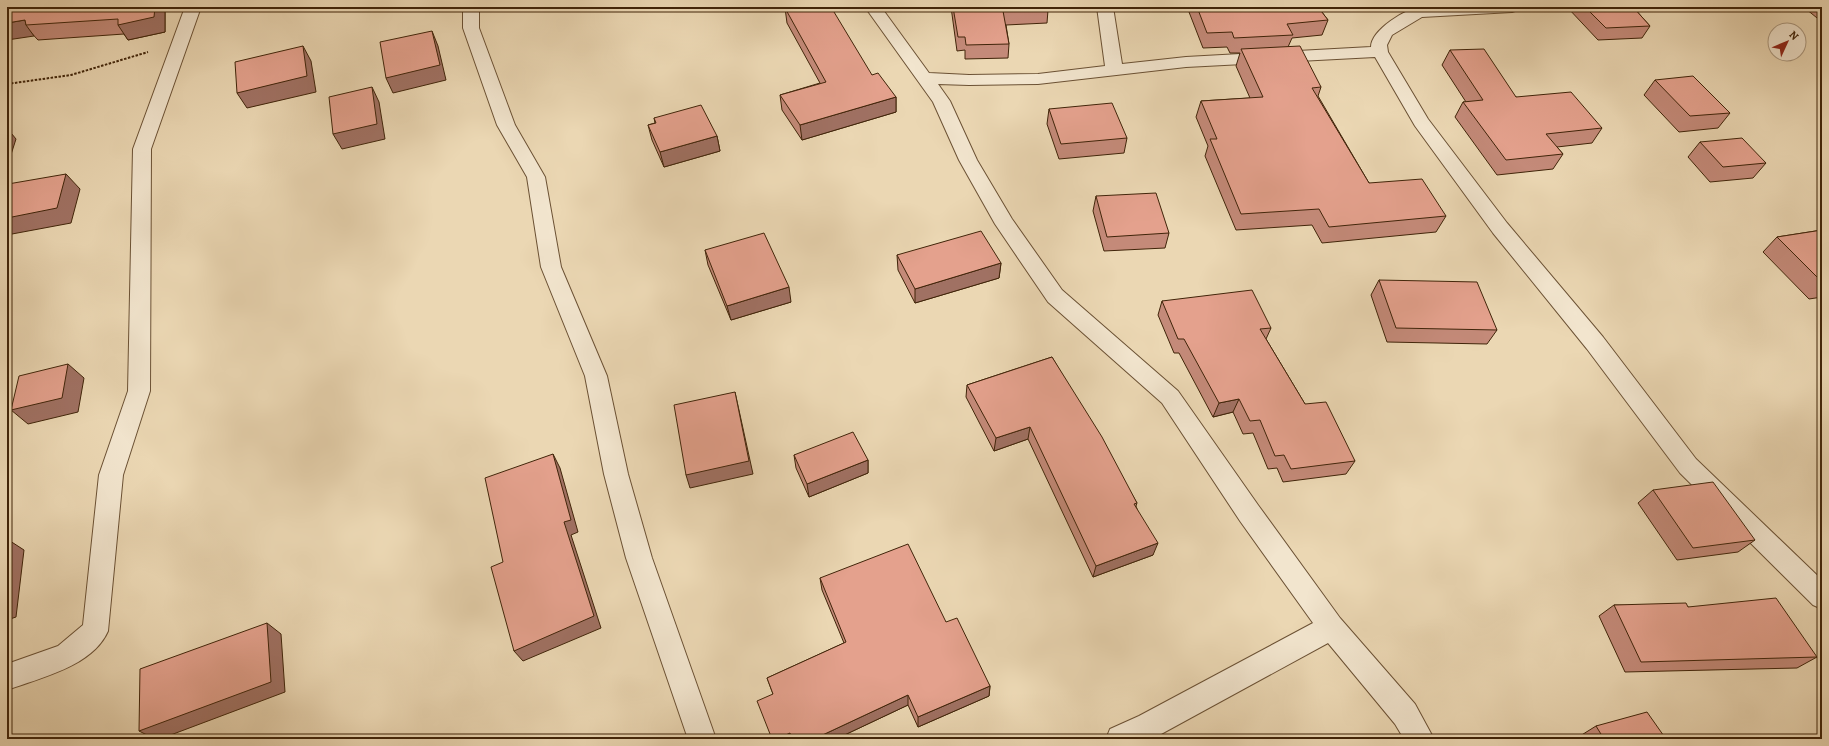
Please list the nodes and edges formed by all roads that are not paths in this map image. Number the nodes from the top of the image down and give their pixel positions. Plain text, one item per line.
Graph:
1 (193, 7) edge
2 (471, 7) edge
3 (873, 7) edge
4 (1105, 7) edge
5 (1512, 7) edge
6 (1380, 52) junction
7 (1114, 70) junction
8 (924, 78) junction
9 (1822, 597) edge
10 (1331, 627) junction
11 (7, 677) edge
12 (702, 739) edge
13 (1120, 739) edge
14 (1420, 739) edge

1 - 11 street
2 - 12 street
3 - 8 street
4 - 7 street
5 - 6 street
6 - 7 street
6 - 9 street
7 - 8 street
8 - 10 street
10 - 13 street
10 - 14 street

